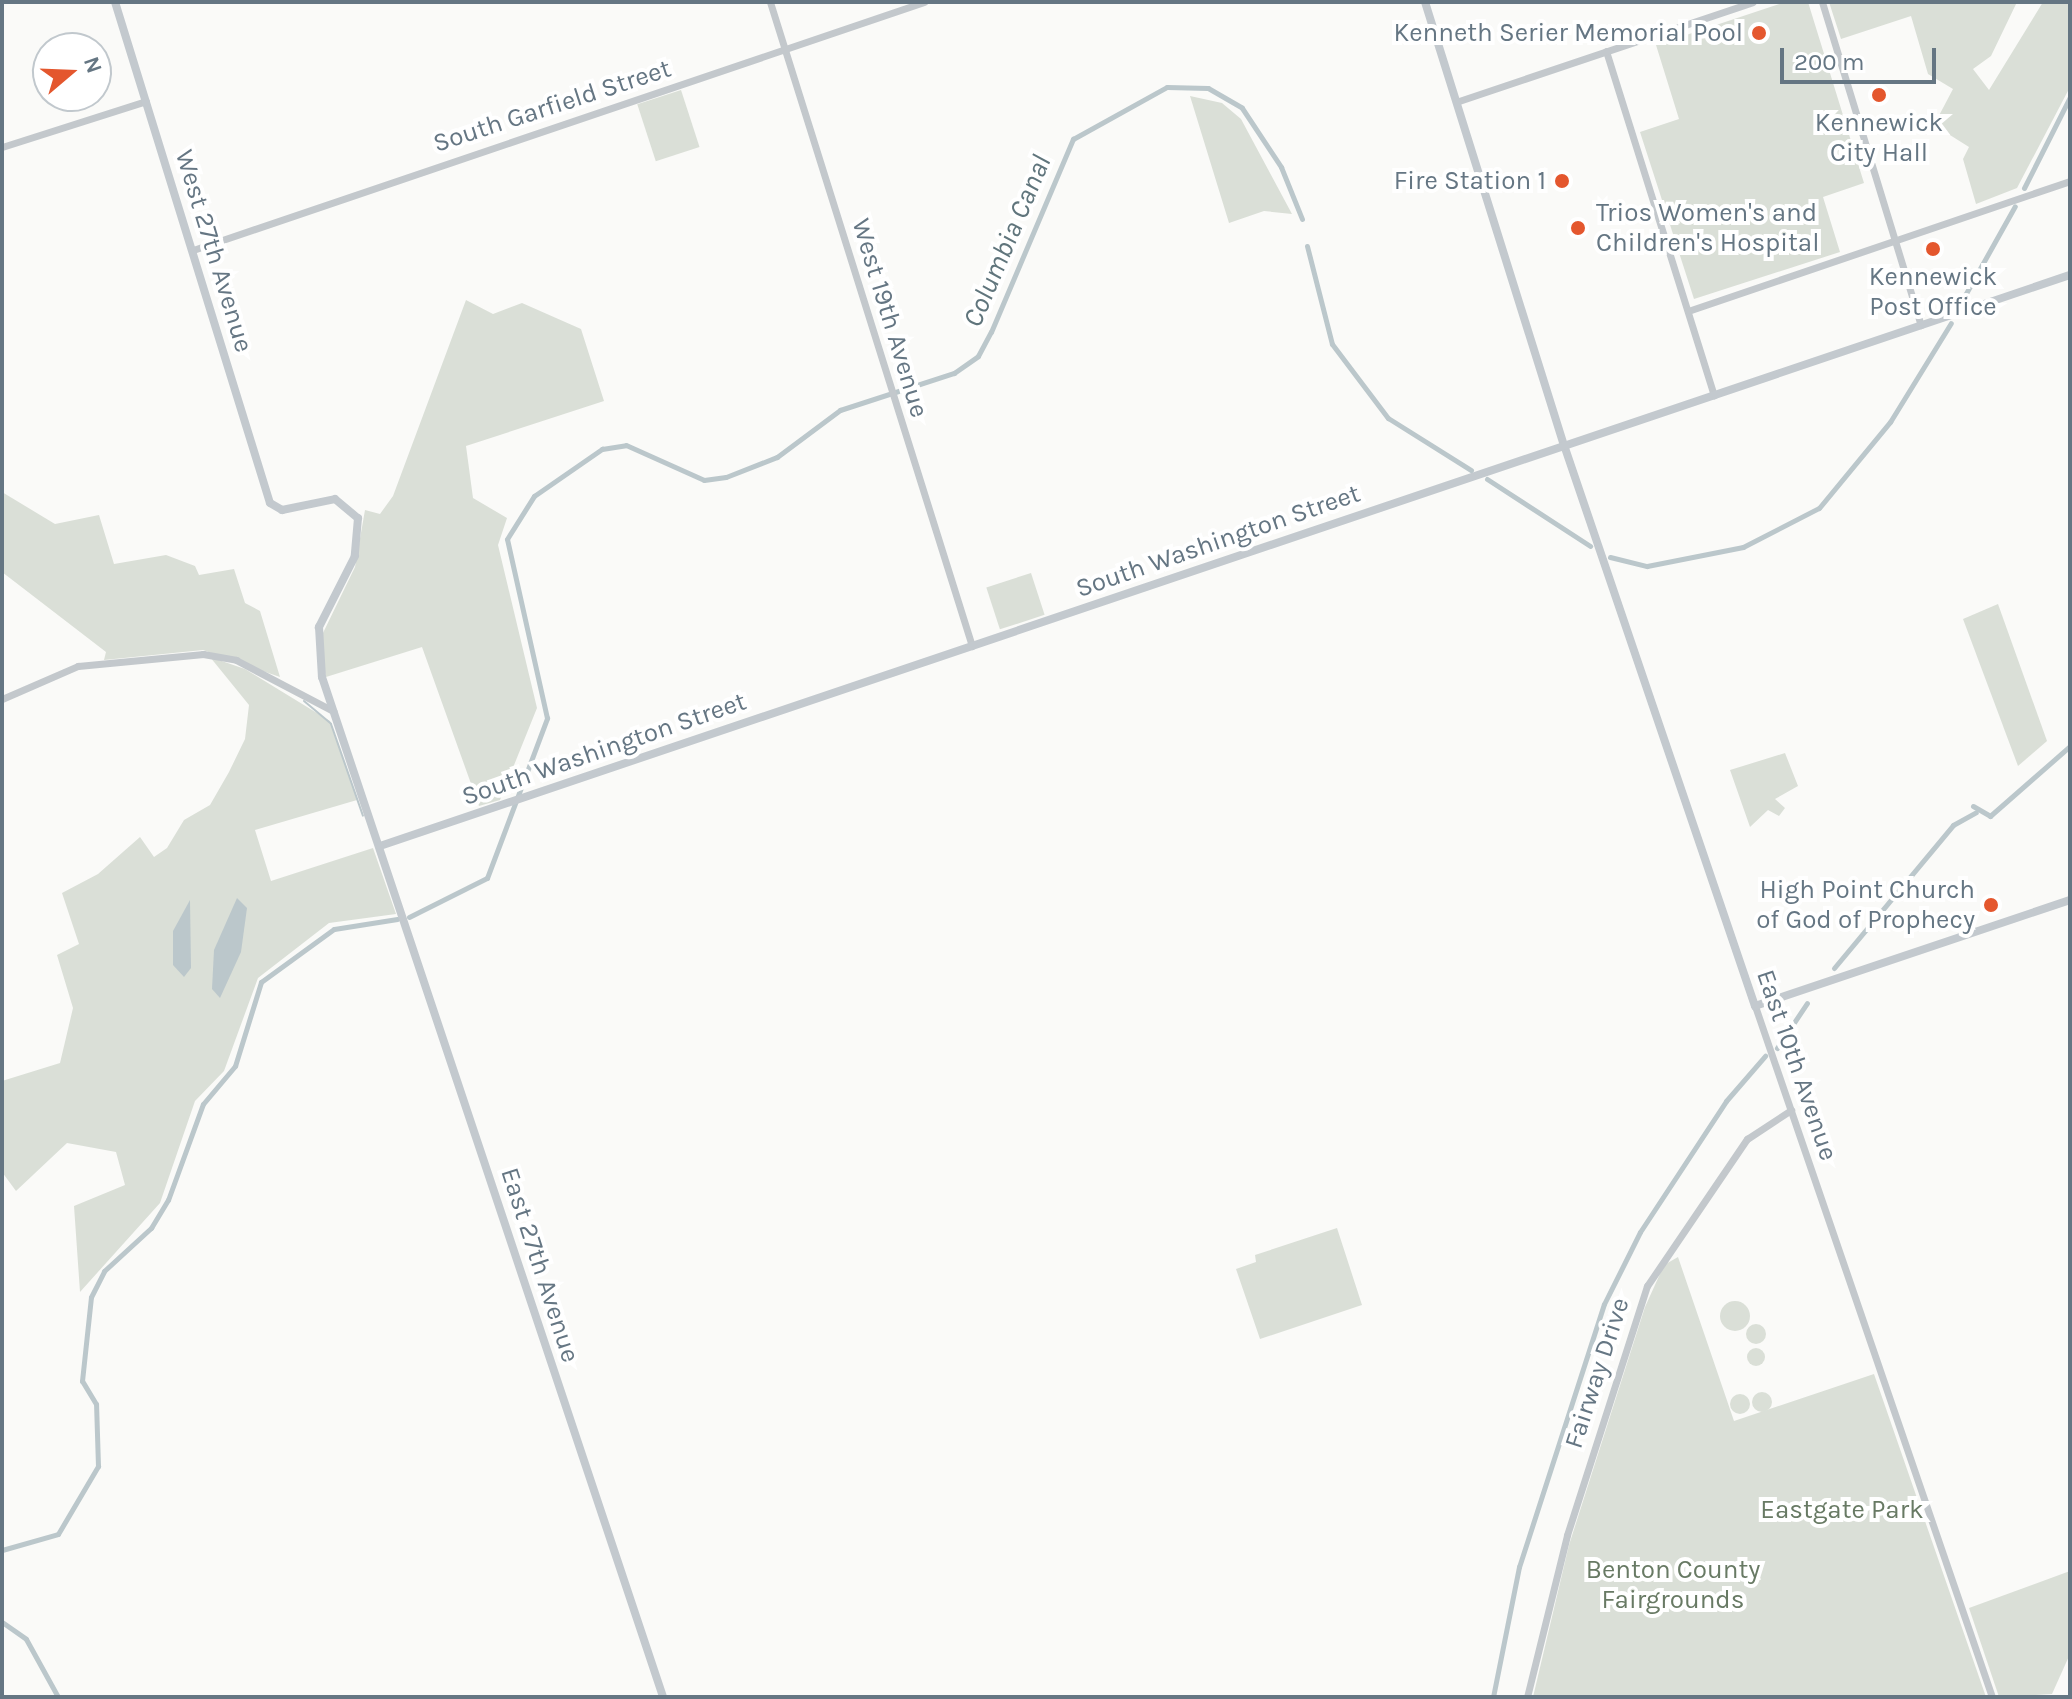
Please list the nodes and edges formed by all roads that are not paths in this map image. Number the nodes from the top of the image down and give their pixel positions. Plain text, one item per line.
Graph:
1 (115, 2) edge
2 (770, 2) edge
3 (924, 2) edge
4 (1425, 2) edge
5 (1753, 2) edge
6 (1822, 2) edge
7 (785, 49) junction
8 (1606, 51) junction
9 (146, 101) junction
10 (1456, 102) junction
11 (2, 147) edge
12 (2070, 181) edge
13 (1897, 240) junction
14 (193, 250) junction
15 (2070, 275) edge
16 (1688, 311) junction
17 (1921, 325) junction
18 (1714, 395) junction
19 (1564, 445) junction
20 (972, 646) junction
21 (2, 699) edge
22 (333, 711) junction
23 (380, 846) junction
24 (2070, 900) edge
25 (1755, 1006) junction
26 (1791, 1110) junction
27 (663, 1697) edge
28 (1527, 1697) edge
29 (1992, 1697) edge

1 - 9 main road, West 27th Avenue
2 - 7 street, West 19th Avenue
3 - 7 street, South Garfield Street
4 - 10 main road, East 10th Avenue
5 - 8 street
6 - 13 street
7 - 14 street, South Garfield Street
7 - 20 street, West 19th Avenue
8 - 10 street
8 - 16 street
9 - 11 street
9 - 14 main road, West 27th Avenue
10 - 19 main road, East 10th Avenue
12 - 13 street
13 - 16 street
13 - 17 street
14 - 22 main road, West 27th Avenue
15 - 17 main road, South Washington Street
16 - 18 street
17 - 18 main road, South Washington Street
18 - 19 main road, South Washington Street
19 - 20 main road, South Washington Street
19 - 25 main road, East 10th Avenue
20 - 23 main road, South Washington Street
21 - 22 street
22 - 23 main road
23 - 27 main road, East 27th Avenue
24 - 25 main road
25 - 26 street, East 10th Avenue
26 - 28 street, Fairway Drive
26 - 29 street, East 10th Avenue

